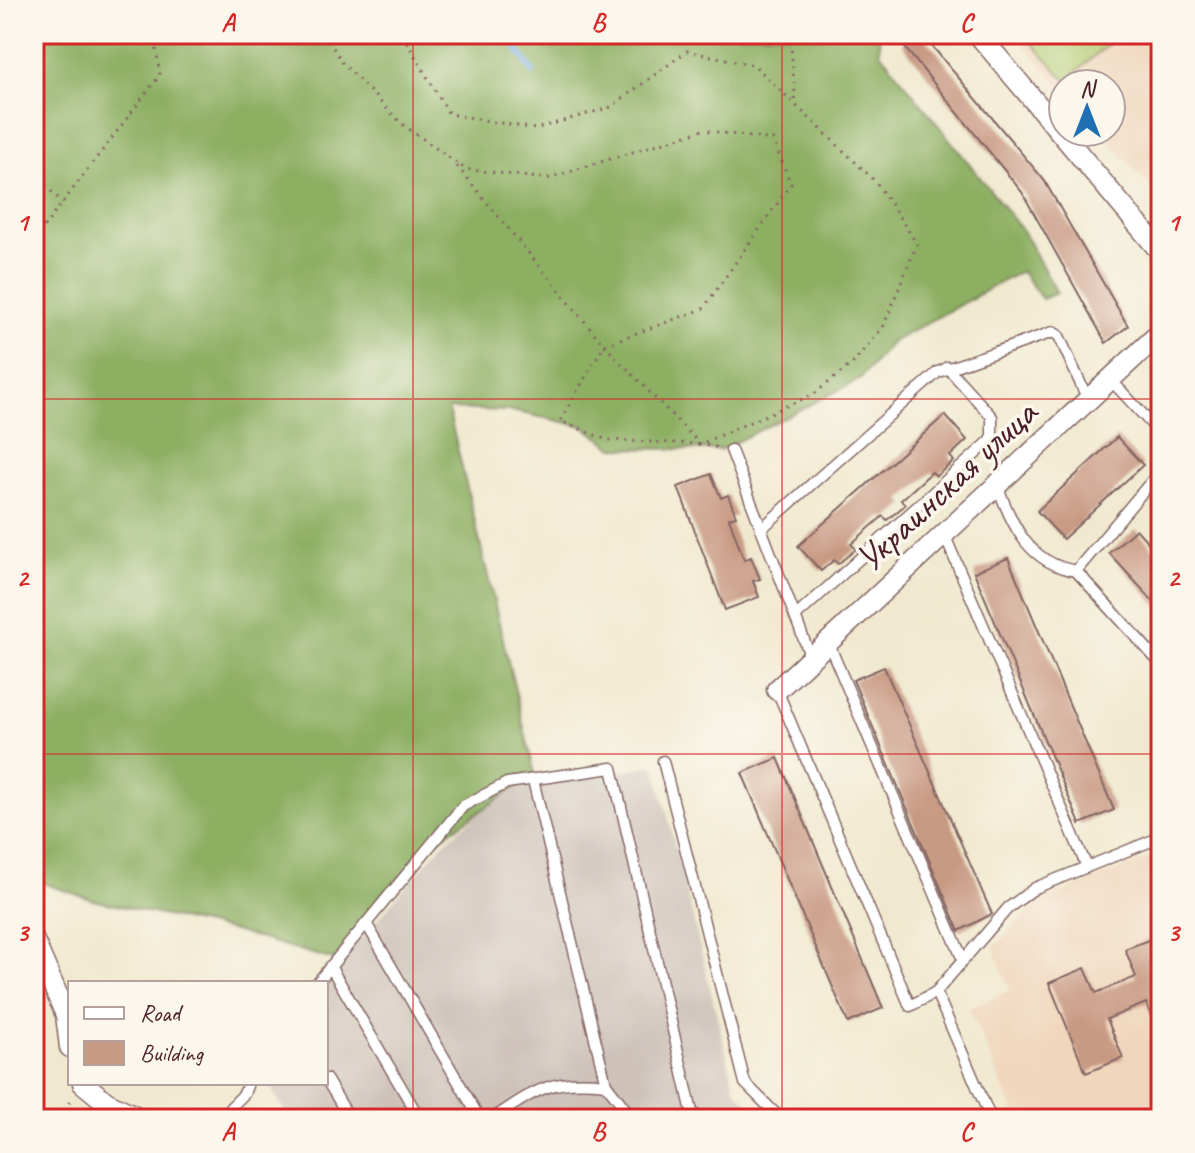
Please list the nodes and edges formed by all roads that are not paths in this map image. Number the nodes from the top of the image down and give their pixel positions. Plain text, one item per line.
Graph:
1 (978, 34) edge
2 (1161, 252) edge
3 (1161, 332) edge
4 (947, 367) junction
5 (1110, 379) junction
6 (1088, 400) junction
7 (1161, 434) edge
8 (731, 450) road end
9 (1161, 470) edge
10 (997, 485) junction
11 (761, 529) junction
12 (944, 534) junction
13 (1076, 571) junction
14 (795, 617) junction
15 (828, 642) junction
16 (811, 658) junction
17 (1161, 664) edge
18 (777, 690) joint
19 (663, 761) dead end
20 (533, 780) junction
21 (1161, 837) edge
22 (1087, 867) junction
23 (366, 923) junction
24 (34, 941) edge
25 (963, 960) junction
26 (330, 966) junction
27 (319, 981) edge
28 (936, 992) junction
29 (68, 1031) edge
30 (328, 1082) edge
31 (606, 1084) junction
32 (247, 1085) edge
33 (77, 1089) edge
34 (500, 1117) edge
35 (141, 1119) edge
36 (219, 1119) edge
37 (350, 1119) edge
38 (420, 1119) edge
39 (480, 1119) edge
40 (633, 1119) edge
41 (700, 1119) edge
42 (781, 1119) edge
43 (991, 1119) edge

1 - 2 street
3 - 5 street, Украинская улица
4 - 6 lane
4 - 11 lane
4 - 14 lane
5 - 6 street, Украинская улица
5 - 7 lane
6 - 10 street, Украинская улица
8 - 11 lane
9 - 13 lane
10 - 12 street, Украинская улица
10 - 13 lane
11 - 14 lane
12 - 15 street, Украинская улица
12 - 22 lane
13 - 17 lane
14 - 16 lane
15 - 16 street, Украинская улица
15 - 25 lane
16 - 18 street, Украинская улица
18 - 28 lane
19 - 42 lane
20 - 23 lane
20 - 31 lane
20 - 41 lane
21 - 22 lane
22 - 25 lane
23 - 26 lane
23 - 39 lane
24 - 29 street
25 - 28 lane
26 - 27 lane
26 - 38 lane
28 - 43 lane
30 - 37 lane
31 - 34 lane
31 - 40 lane
32 - 36 lane
33 - 35 street

